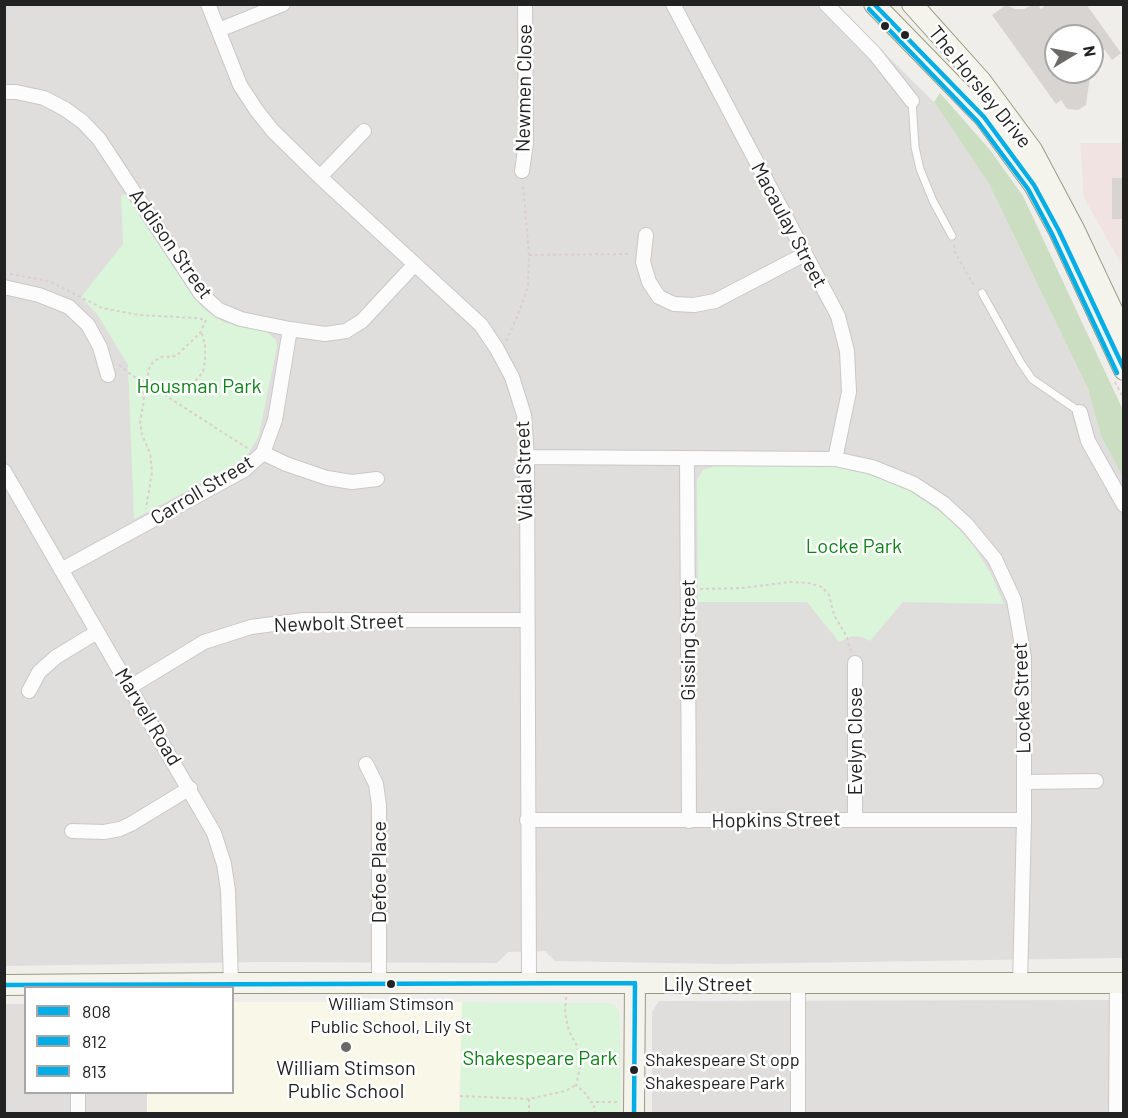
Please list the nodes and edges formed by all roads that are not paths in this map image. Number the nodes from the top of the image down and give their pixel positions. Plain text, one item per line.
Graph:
1 (208, 4) edge
2 (283, 4) edge
3 (525, 4) edge
4 (673, 4) edge
5 (826, 4) edge
6 (874, 4) edge
7 (912, 4) edge
8 (219, 30) junction
9 (4, 92) edge
10 (912, 101) joint
11 (364, 130) dead end
12 (522, 171) road end
13 (320, 177) junction
14 (646, 235) dead end
15 (952, 236) road end
16 (805, 254) junction
17 (415, 264) junction
18 (4, 287) edge
19 (982, 293) road end
20 (290, 328) junction
21 (1124, 335) edge
22 (1119, 374) edge
23 (108, 375) dead end
24 (1080, 412) joint
25 (261, 455) junction
26 (527, 457) junction
27 (687, 458) junction
28 (835, 459) junction
29 (4, 471) edge
30 (377, 479) dead end
31 (17, 491) junction
32 (4, 499) edge
33 (1124, 505) edge
34 (61, 570) junction
35 (526, 620) junction
36 (97, 633) junction
37 (855, 663) road end
38 (130, 687) junction
39 (29, 691) dead end
40 (366, 764) dead end
41 (1096, 781) dead end
42 (1024, 782) junction
43 (190, 788) junction
44 (855, 819) junction
45 (527, 820) junction
46 (1024, 820) junction
47 (689, 821) junction
48 (72, 831) dead end
49 (231, 983) junction
50 (529, 983) junction
51 (1120, 983) edge
52 (378, 984) junction
53 (635, 984) junction
54 (798, 984) junction
55 (1020, 984) junction
56 (4, 985) edge
57 (80, 986) edge
58 (78, 1094) edge
59 (634, 1107) edge
60 (78, 1113) edge
61 (798, 1113) edge
62 (1116, 1113) edge

1 - 8 street, Vidal Street
2 - 8 street
3 - 12 street, Newmen Close
4 - 16 street, Macaulay Street
5 - 10 street
6 - 22 street, The Horsley Drive
7 - 21 street, The Horsley Drive
8 - 13 street, Vidal Street
9 - 20 street, Addison Street
10 - 15 lane
11 - 13 street
13 - 17 street, Vidal Street
14 - 16 street
16 - 28 street, Macaulay Street
17 - 20 street, Addison Street
17 - 26 street, Vidal Street
18 - 23 street
19 - 24 lane
20 - 25 street, Carroll Street
24 - 33 street
25 - 30 street
25 - 34 street, Carroll Street
26 - 27 street, Locke Street
26 - 35 street, Vidal Street
27 - 28 street, Locke Street
27 - 47 street, Gissing Street
28 - 42 street, Locke Street
29 - 31 street, Marvell Road
31 - 32 street
31 - 34 street, Marvell Road
34 - 36 street, Marvell Road
35 - 38 street, Newbolt Street
35 - 45 street, Vidal Street
36 - 38 street, Marvell Road
36 - 39 street
37 - 44 street, Evelyn Close
38 - 43 street, Marvell Road
40 - 52 street, Defoe Place
41 - 42 street
42 - 46 street, Locke Street
43 - 48 street
43 - 49 street, Marvell Road
44 - 46 street, Hopkins Street
44 - 47 street, Hopkins Street
45 - 47 street, Hopkins Street
45 - 50 street, Vidal Street
46 - 55 street, Locke Street
49 - 52 street, Lily Street
49 - 57 street, Lily Street
50 - 52 street, Lily Street
50 - 53 street, Lily Street
51 - 55 street, Lily Street
51 - 62 street
53 - 54 street, Lily Street
53 - 59 street
54 - 55 street, Lily Street
54 - 61 street
56 - 57 street, Lily Street
58 - 60 street

